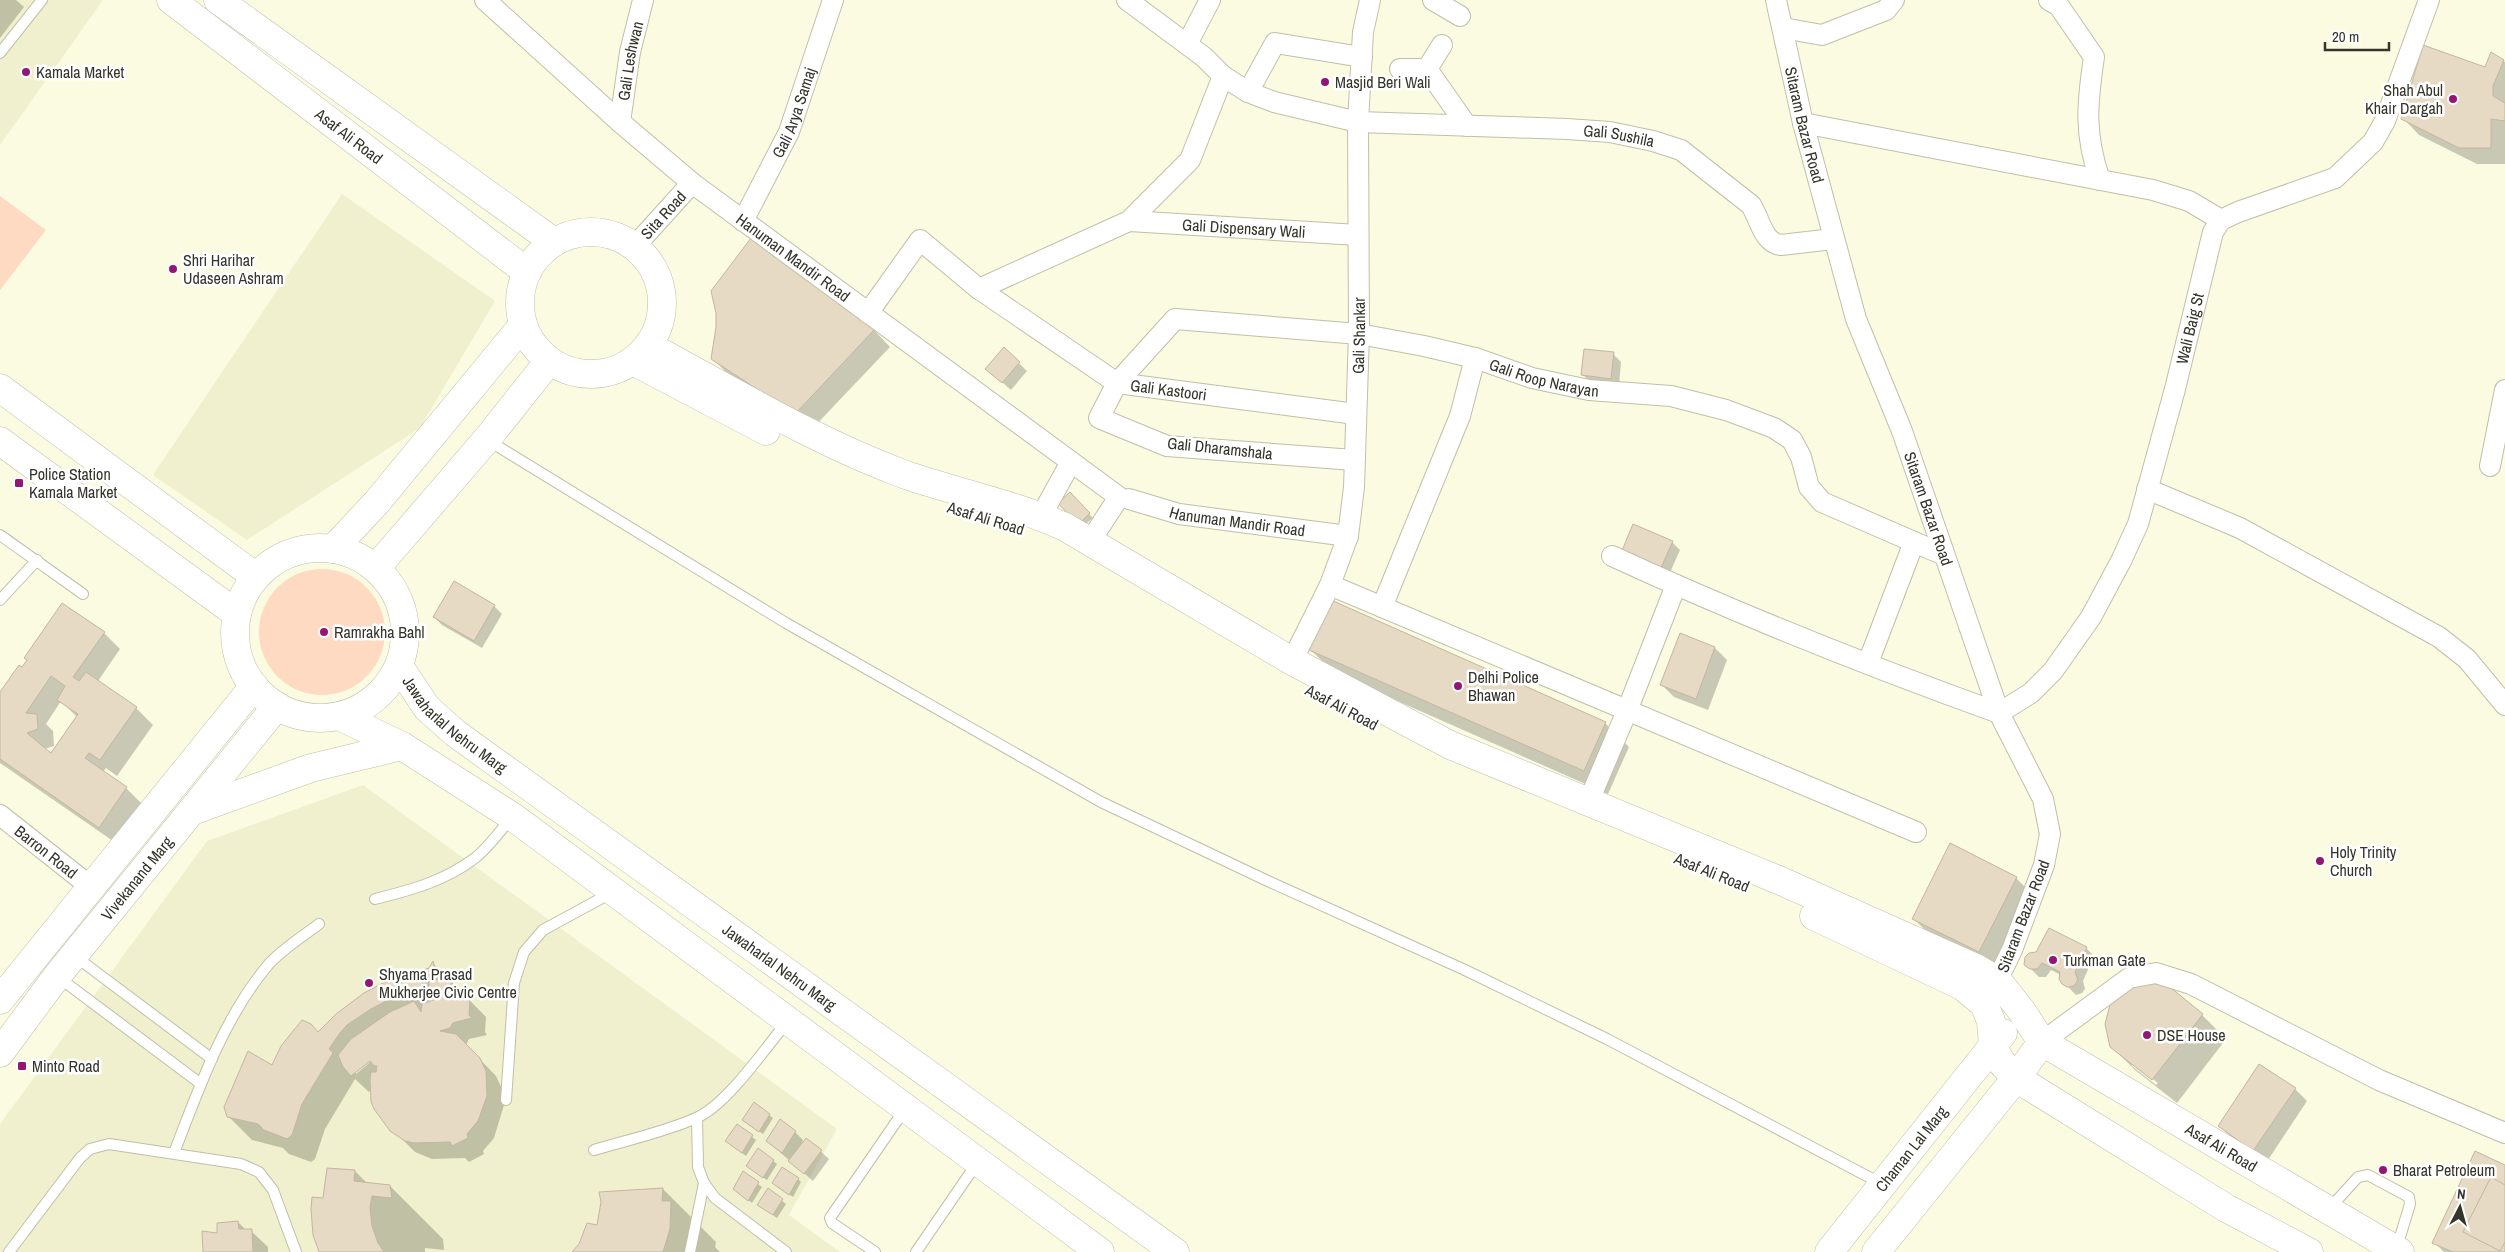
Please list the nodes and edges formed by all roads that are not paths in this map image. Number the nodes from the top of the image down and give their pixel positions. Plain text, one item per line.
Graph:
1 (42, 0) edge
2 (171, 0) edge
3 (218, 0) edge
4 (485, 0) edge
5 (643, 0) edge
6 (832, 0) edge
7 (1127, 0) edge
8 (1210, 0) edge
9 (1370, 0) edge
10 (1433, 0) edge
11 (1776, 0) edge
12 (1894, 0) edge
13 (2049, 0) edge
14 (2429, 0) edge
15 (1460, 16) dead end
16 (1783, 28) junction
17 (1187, 44) junction
18 (1442, 44) dead end
19 (0, 53) edge
20 (1362, 57) junction
21 (1400, 69) dead end
22 (1427, 69) junction
23 (1223, 76) junction
24 (1248, 92) junction
25 (620, 122) junction
26 (1358, 122) junction
27 (1803, 123) junction
28 (1467, 126) junction
29 (2100, 180) junction
30 (692, 184) junction
31 (2221, 220) junction
32 (743, 221) junction
33 (1130, 221) junction
34 (1358, 235) junction
35 (1833, 239) junction
36 (554, 242) junction
37 (634, 246) junction
38 (527, 272) junction
39 (979, 289) junction
40 (868, 313) junction
41 (523, 325) junction
42 (1359, 334) junction
43 (641, 353) junction
44 (1475, 358) junction
45 (549, 361) junction
46 (1118, 383) junction
47 (0, 388) edge
48 (2505, 390) edge
49 (1356, 414) junction
50 (487, 439) junction
51 (0, 441) edge
52 (1354, 460) junction
53 (1071, 462) junction
54 (2490, 466) dead end
55 (2147, 489) junction
56 (1124, 498) junction
57 (1041, 516) junction
58 (0, 535) edge
59 (1348, 536) junction
60 (1914, 542) junction
61 (1089, 543) junction
62 (333, 548) junction
63 (1612, 556) dead end
64 (1944, 556) junction
65 (37, 560) junction
66 (376, 568) junction
67 (256, 577) junction
68 (1330, 585) junction
69 (1676, 586) junction
70 (83, 594) dead end
71 (0, 600) edge
72 (1382, 606) junction
73 (237, 614) junction
74 (1292, 661) junction
75 (1868, 663) junction
76 (399, 666) junction
77 (254, 686) junction
78 (2505, 705) edge
79 (277, 706) junction
80 (1627, 711) junction
81 (1999, 713) junction
82 (339, 716) junction
83 (402, 746) junction
84 (1588, 803) junction
85 (192, 811) junction
86 (0, 815) edge
87 (513, 817) junction
88 (1916, 832) dead end
89 (91, 887) junction
90 (614, 892) junction
91 (375, 899) dead end
92 (319, 924) dead end
93 (75, 956) junction
94 (57, 976) junction
95 (1998, 981) junction
96 (0, 1000) edge
97 (1984, 1004) junction
98 (2021, 1010) junction
99 (788, 1021) junction
100 (2042, 1042) junction
101 (1993, 1046) junction
102 (0, 1053) edge
103 (212, 1058) junction
104 (2016, 1078) junction
105 (201, 1084) junction
106 (506, 1100) dead end
107 (906, 1108) junction
108 (697, 1118) junction
109 (2505, 1134) edge
110 (594, 1150) dead end
111 (174, 1153) junction
112 (978, 1162) junction
113 (704, 1183) junction
114 (1883, 1184) junction
115 (2328, 1209) junction
116 (2398, 1251) edge
117 (9, 1252) edge
118 (296, 1252) edge
119 (690, 1252) edge
120 (786, 1252) edge
121 (875, 1252) edge
122 (916, 1252) edge
123 (1100, 1252) edge
124 (1176, 1252) edge
125 (1829, 1252) edge
126 (1876, 1252) edge
127 (2309, 1252) edge

1 - 19 lane
2 - 38 main road, Asaf Ali Road
3 - 36 main road, Asaf Ali Road
4 - 25 street, Hanuman Mandir Road
5 - 25 street, Gali Leshwan
6 - 32 street, Gali Arya Samaj
7 - 17 street, Gali Sushila
8 - 17 street
9 - 20 street, Gali Shankar
10 - 15 street
11 - 16 street, Sitaram Bazar Road
12 - 16 street
13 - 29 street
14 - 31 street
16 - 27 street, Sitaram Bazar Road
17 - 23 street, Gali Sushila
18 - 22 street
20 - 24 street
20 - 26 street, Gali Shankar
21 - 22 street
22 - 28 street
23 - 24 street, Gali Sushila
23 - 33 street
24 - 26 street, Gali Sushila
25 - 30 street, Hanuman Mandir Road
26 - 28 street, Gali Sushila
26 - 34 street, Gali Shankar
27 - 29 street
27 - 35 street, Sitaram Bazar Road
28 - 35 street, Gali Sushila
29 - 31 street
30 - 32 street, Hanuman Mandir Road
30 - 37 street, Sita Road
31 - 55 street, Wali Baig St
32 - 40 street, Hanuman Mandir Road
33 - 34 street, Gali Dispensary Wali
33 - 39 street
34 - 42 street, Gali Shankar
35 - 64 street, Sitaram Bazar Road
36 - 37 main road
36 - 38 main road
37 - 43 main road
38 - 41 main road
39 - 40 street, Gali Kastoori
39 - 46 street, Gali Kastoori
40 - 53 street, Hanuman Mandir Road
41 - 45 main road
41 - 62 main road
42 - 44 street, Gali Roop Narayan
42 - 46 street, Gali Roop Narayan
42 - 49 street, Gali Shankar
43 - 45 main road
43 - 57 main road, Asaf Ali Road
43 - 97 main road, Asaf Ali Road
44 - 60 street, Gali Roop Narayan
44 - 72 street
45 - 50 main road
46 - 49 street, Gali Kastoori
46 - 52 street, Gali Dharamshala
47 - 67 main road
48 - 54 street
49 - 52 street, Gali Shankar
50 - 66 main road
50 - 114 lane
51 - 73 main road
52 - 59 street, Gali Shankar
53 - 56 street, Hanuman Mandir Road
53 - 57 street
55 - 78 street
55 - 81 street, Wali Baig St
56 - 59 street, Hanuman Mandir Road
56 - 61 street
57 - 61 main road, Asaf Ali Road
58 - 65 lane
59 - 68 street, Gali Shankar
60 - 64 street, Gali Roop Narayan
60 - 75 street
61 - 74 main road, Asaf Ali Road
62 - 66 main road
62 - 67 main road
63 - 69 street
64 - 81 street, Sitaram Bazar Road
65 - 70 lane
65 - 71 lane
66 - 76 main road
67 - 73 main road
68 - 72 street
68 - 74 street, Gali Shankar
69 - 75 street
69 - 80 street
72 - 80 street
73 - 77 main road
74 - 84 main road, Asaf Ali Road
75 - 81 street
76 - 82 main road
76 - 124 main road, Jawaharlal Nehru Marg
77 - 79 main road
77 - 89 main road, Vivekanand Marg
79 - 82 main road
79 - 85 main road, Vivekanand Marg
80 - 84 street
80 - 88 street
81 - 95 street, Sitaram Bazar Road
82 - 83 main road
83 - 85 main road
83 - 87 main road
84 - 95 main road, Asaf Ali Road
85 - 93 main road, Vivekanand Marg
86 - 89 street, Barron Road
87 - 90 main road
87 - 91 lane
89 - 96 main road, Vivekanand Marg
90 - 99 main road
90 - 106 lane
92 - 103 lane
93 - 94 main road, Vivekanand Marg
93 - 103 lane
94 - 102 main road, Vivekanand Marg
94 - 105 lane
95 - 97 street, Sitaram Bazar Road
95 - 98 main road, Asaf Ali Road
97 - 101 main road
98 - 100 main road, Asaf Ali Road
98 - 101 main road
99 - 107 main road
99 - 108 lane
100 - 104 main road
100 - 109 street
100 - 115 main road, Asaf Ali Road
101 - 104 main road
101 - 114 main road, Chaman Lal Marg
103 - 105 lane
104 - 126 main road
104 - 127 main road
105 - 111 lane
107 - 112 main road
107 - 121 lane
108 - 110 lane
108 - 113 lane
111 - 117 lane
111 - 118 lane
112 - 122 lane
112 - 123 main road
113 - 119 lane
113 - 120 lane
114 - 125 main road, Chaman Lal Marg
115 - 116 main road, Asaf Ali Road
115 - 116 lane

